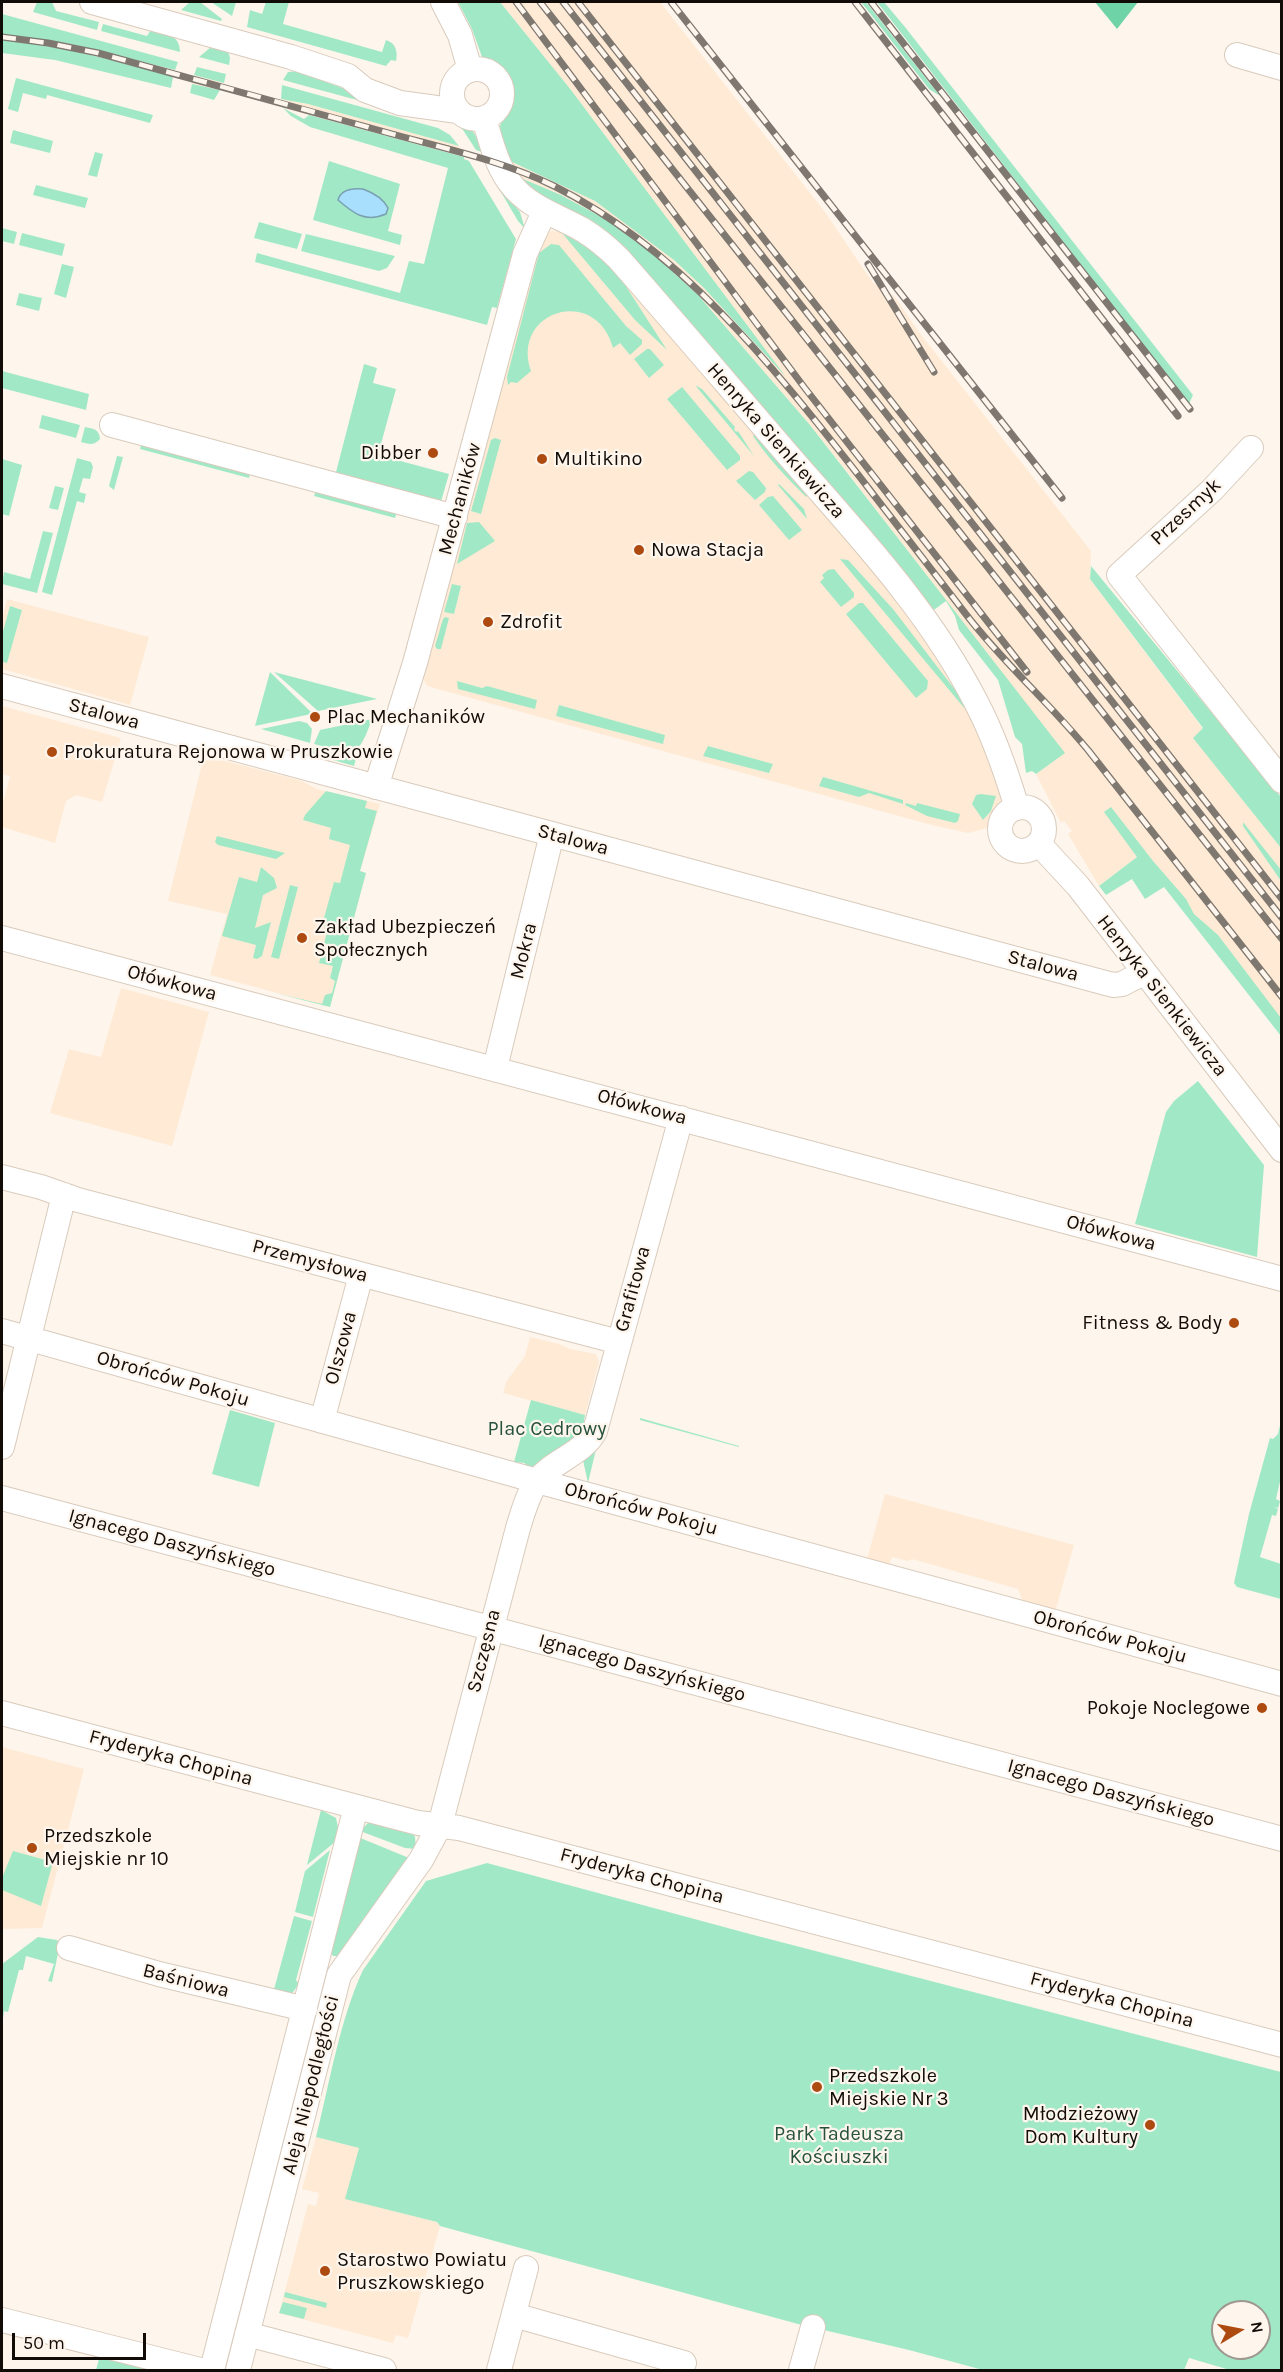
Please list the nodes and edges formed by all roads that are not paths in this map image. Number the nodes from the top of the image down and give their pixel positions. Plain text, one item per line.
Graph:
1 (92, 2) edge
2 (443, 2) edge
3 (1237, 55) dead end
4 (1281, 68) edge
5 (470, 70) junction
6 (348, 76) junction
7 (453, 87) junction
8 (458, 111) junction
9 (484, 119) junction
10 (544, 212) junction
11 (112, 425) dead end
12 (1251, 448) dead end
13 (455, 518) junction
14 (2, 686) edge
15 (1281, 781) edge
16 (376, 787) junction
17 (1017, 808) junction
18 (552, 834) junction
19 (1039, 843) junction
20 (2, 938) edge
21 (1143, 972) junction
22 (495, 1068) junction
23 (681, 1118) junction
24 (1281, 1150) edge
25 (2, 1176) edge
26 (64, 1195) junction
27 (361, 1275) junction
28 (1281, 1279) edge
29 (2, 1331) edge
30 (28, 1338) junction
31 (619, 1342) junction
32 (322, 1421) junction
33 (2, 1447) edge
34 (573, 1453) junction
35 (537, 1481) junction
36 (583, 1493) junction
37 (2, 1498) edge
38 (490, 1628) junction
39 (1281, 1684) edge
40 (2, 1713) edge
41 (356, 1807) junction
42 (440, 1825) junction
43 (1281, 1839) edge
44 (69, 1948) dead end
45 (315, 1968) junction
46 (339, 1975) junction
47 (305, 2009) junction
48 (1281, 2045) edge
49 (526, 2268) dead end
50 (514, 2314) junction
51 (2, 2320) edge
52 (813, 2327) dead end
53 (248, 2334) junction
54 (684, 2363) dead end
55 (200, 2370) edge
56 (212, 2370) edge
57 (238, 2370) edge
58 (384, 2370) edge
59 (500, 2370) edge
60 (801, 2370) edge

1 - 6 street
2 - 5 street
3 - 4 street
5 - 7 street
5 - 9 street
6 - 7 street
6 - 8 street
7 - 8 street
8 - 9 street
9 - 10 street, Henryka Sienkiewicza
10 - 13 street, Mechaników
10 - 17 street, Henryka Sienkiewicza
11 - 13 street
12 - 15 street, Przesmyk
13 - 16 street, Mechaników
14 - 16 street, Stalowa
16 - 18 street, Stalowa
17 - 19 street
17 - 19 street
18 - 21 street, Stalowa
18 - 22 street, Mokra
19 - 21 street, Henryka Sienkiewicza
20 - 22 street, Ołówkowa
21 - 24 street, Henryka Sienkiewicza
22 - 23 street, Ołówkowa
23 - 28 street, Ołówkowa
23 - 31 street, Grafitowa
25 - 26 street, Przemysłowa
26 - 27 street, Przemysłowa
26 - 30 street
27 - 31 street, Przemysłowa
27 - 32 street, Olszowa
29 - 30 street, Obrońców Pokoju
30 - 32 street, Obrońców Pokoju
30 - 33 street
31 - 34 street, Grafitowa
32 - 35 street, Obrońców Pokoju
34 - 35 street, Grafitowa
34 - 36 street
35 - 36 street, Obrońców Pokoju
35 - 38 street, Szczęsna
36 - 39 street, Obrońców Pokoju
37 - 38 street, Ignacego Daszyńskiego
38 - 42 street, Szczęsna
38 - 43 street, Ignacego Daszyńskiego
40 - 41 street, Fryderyka Chopina
41 - 42 street, Fryderyka Chopina
41 - 45 street, Aleja Niepodległości
42 - 46 street, Aleja Niepodległości
42 - 48 street, Fryderyka Chopina
44 - 47 street, Baśniowa
45 - 46 street
45 - 47 street, Aleja Niepodległości
46 - 53 street, Aleja Niepodległości
47 - 56 street, Aleja Niepodległości
49 - 50 street
50 - 54 street
50 - 59 street
51 - 55 street
52 - 60 street
53 - 57 street, Aleja Niepodległości
53 - 58 street

